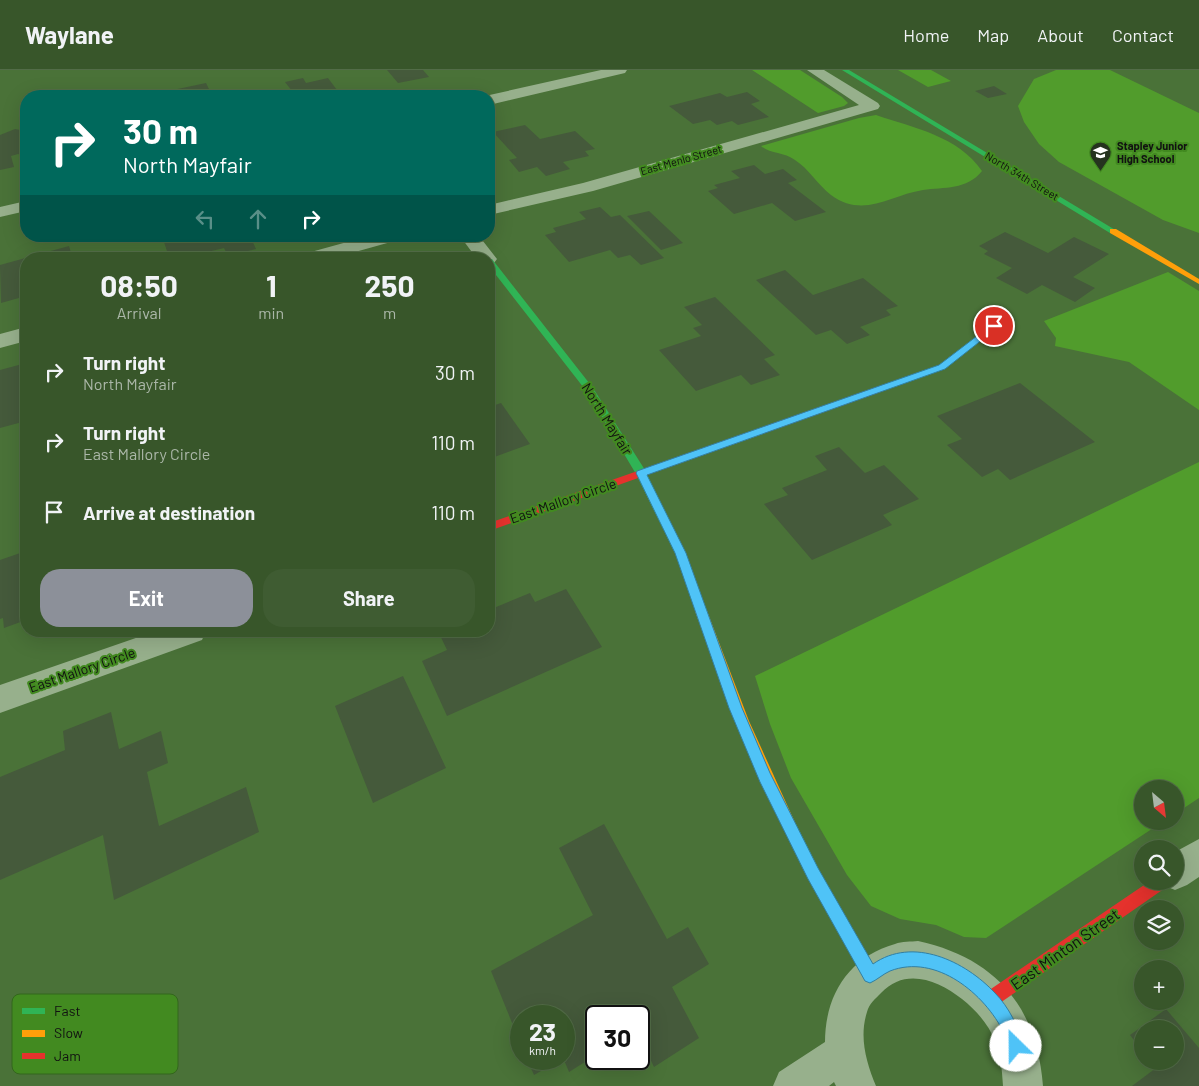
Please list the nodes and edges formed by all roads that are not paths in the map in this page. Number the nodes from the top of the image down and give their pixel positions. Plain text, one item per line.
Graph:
1 (620, 70) edge
2 (814, 70) edge
3 (845, 70) edge
4 (495, 99) edge
5 (20, 207) edge
6 (495, 209) edge
7 (0, 212) edge
8 (369, 242) edge
9 (474, 242) edge
10 (333, 252) edge
11 (482, 252) edge
12 (495, 269) edge
13 (1199, 282) edge
14 (994, 326) dead end
15 (20, 336) edge
16 (0, 341) edge
17 (641, 473) junction
18 (495, 525) edge
19 (175, 637) edge
20 (0, 699) edge
21 (1199, 856) edge
22 (1184, 867) edge
23 (1150, 890) edge
24 (870, 975) junction
25 (991, 1000) junction
26 (851, 1068) edge
27 (794, 1086) edge
28 (1022, 1086) edge

1 - 4 street
2 - 6 street, East Menlo Street
3 - 13 street, North 34th Street
5 - 7 street
8 - 10 street
9 - 11 street, North Mayfair
12 - 17 street, North Mayfair
14 - 17 street, East Mallory Circle
15 - 16 street
17 - 18 street, East Mallory Circle
17 - 24 street, North Mayfair
19 - 20 street, East Mallory Circle
21 - 22 street
23 - 25 street, East Minton Street
24 - 25 street
24 - 26 street
25 - 28 street
26 - 27 street

